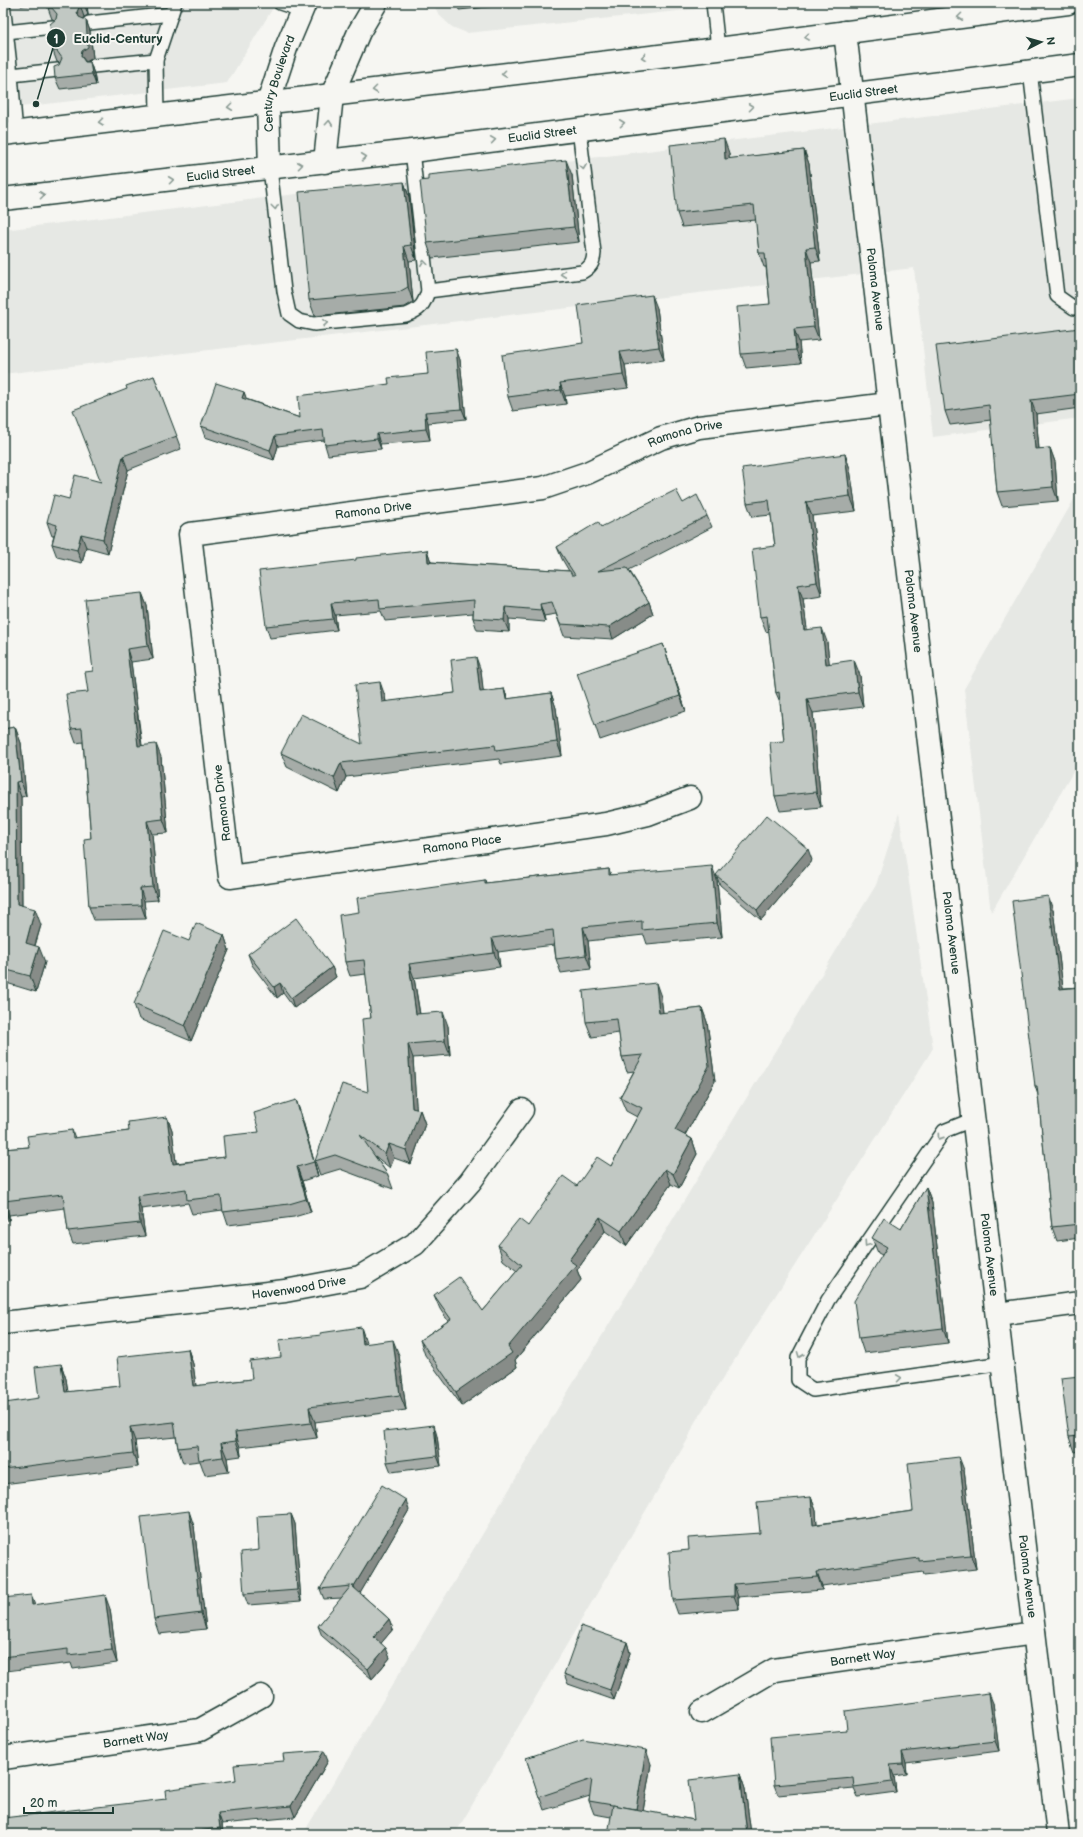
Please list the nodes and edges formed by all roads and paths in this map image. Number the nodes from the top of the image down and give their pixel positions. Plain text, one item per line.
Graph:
1 (3, 3) edge
2 (280, 3) edge
3 (376, 3) edge
4 (713, 3) edge
5 (1068, 3) edge
6 (303, 6) edge
7 (173, 9) edge
8 (89, 23) dead end
9 (53, 27) edge
10 (6, 32) junction
11 (845, 32) junction
12 (718, 49) junction
13 (156, 60) junction
14 (1080, 65) edge
15 (93, 66) dead end
16 (58, 70) edge
17 (1030, 71) junction
18 (11, 75) junction
19 (853, 94) junction
20 (332, 95) junction
21 (268, 103) junction
22 (157, 116) junction
23 (579, 129) junction
24 (10, 133) edge
25 (412, 151) junction
26 (325, 162) junction
27 (270, 168) junction
28 (3, 199) edge
29 (428, 291) junction
30 (1080, 307) edge
31 (889, 404) junction
32 (690, 798) dead end
33 (230, 877) joint
34 (522, 1110) dead end
35 (974, 1119) junction
36 (1080, 1303) edge
37 (997, 1314) junction
38 (3, 1323) edge
39 (1002, 1363) junction
40 (1034, 1633) junction
41 (261, 1696) dead end
42 (702, 1712) dead end
43 (3, 1758) edge
44 (1058, 1834) edge

1 - 10 lane
2 - 6 lane
3 - 20 street
4 - 12 lane
5 -> 11 street
6 - 21 street, Century Boulevard
7 - 8 lane
7 - 13 lane
9 - 10 lane
10 - 18 lane
11 -> 12 street
11 - 19 street, Paloma Avenue
12 -> 20 street
13 - 15 lane
13 - 22 lane
14 - 17 street, Euclid Street
16 - 18 lane
17 - 19 street, Euclid Street
17 - 30 lane
18 - 24 lane
23 -> 19 street, Euclid Street
19 - 31 street, Paloma Avenue
20 - 21 street
26 -> 20 street
21 -> 22 street
21 - 27 street, Century Boulevard
22 -> 24 street
25 -> 23 street, Euclid Street
23 -> 29 lane
26 -> 25 street, Euclid Street
29 -> 25 lane
27 -> 26 street, Euclid Street
28 -> 27 street, Euclid Street
27 -> 29 lane
31 - 33 street, Ramona Drive
31 - 35 street, Paloma Avenue
32 - 33 street, Ramona Place
34 - 38 street, Havenwood Drive
35 - 37 street, Paloma Avenue
35 -> 39 lane
36 - 37 street
37 - 39 street, Paloma Avenue
39 - 40 street, Paloma Avenue
40 - 42 street, Barnett Way
40 - 44 street, Paloma Avenue
41 - 43 street, Barnett Way

